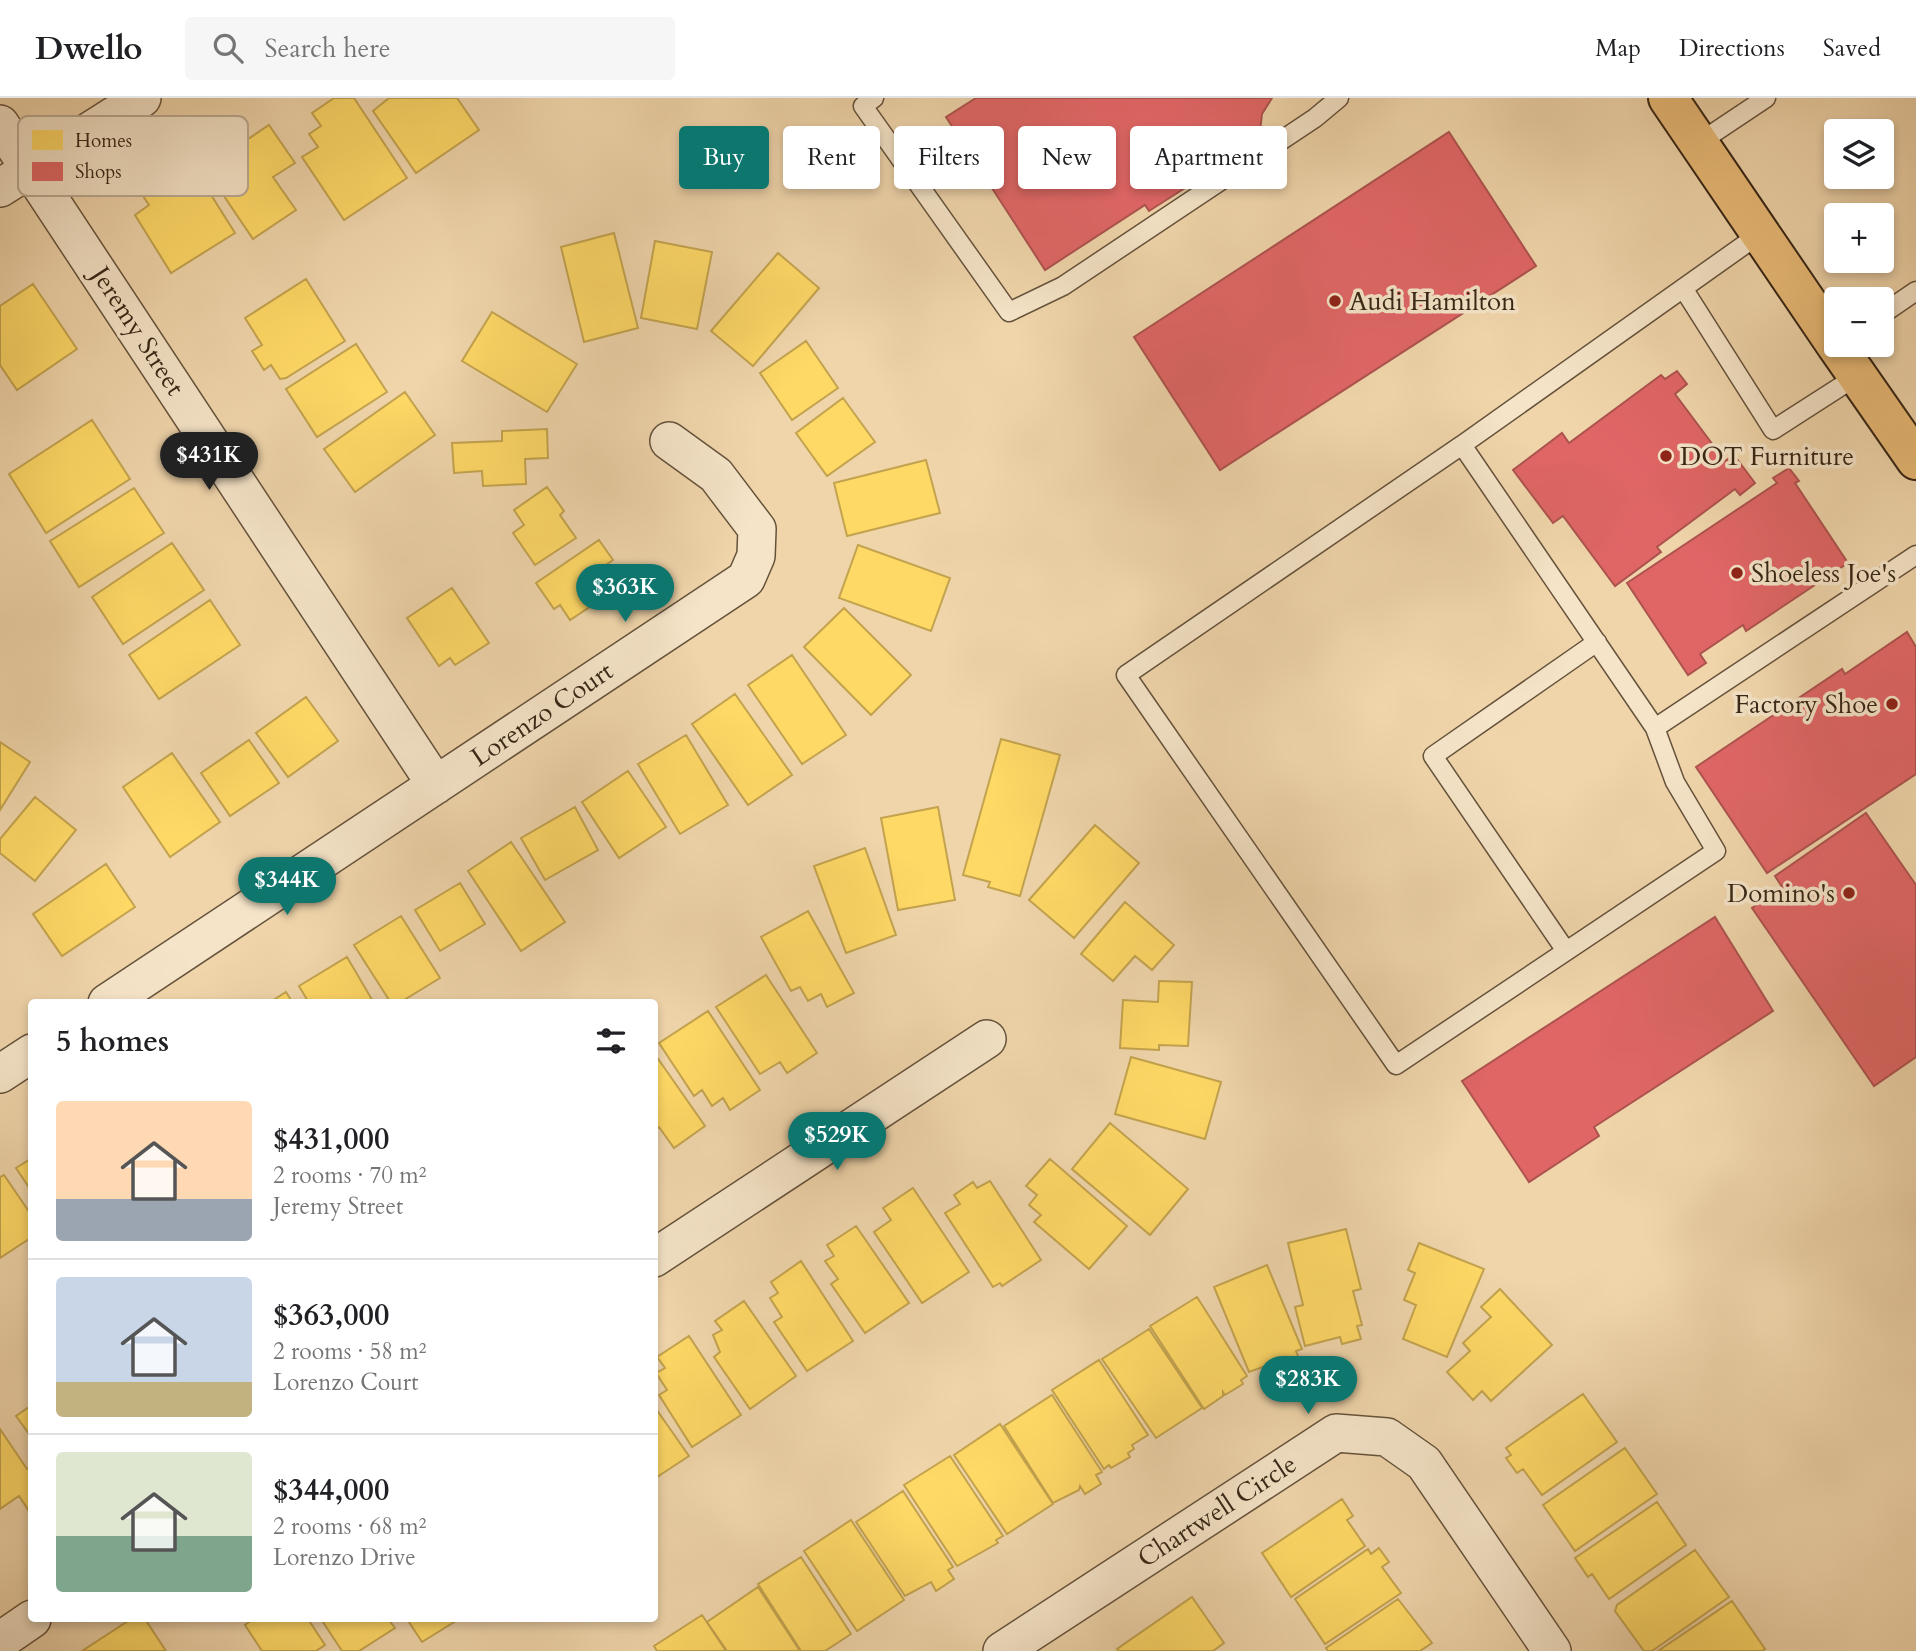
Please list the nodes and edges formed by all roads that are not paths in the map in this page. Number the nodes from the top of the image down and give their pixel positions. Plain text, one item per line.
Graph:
1 (142, 98) edge
2 (874, 98) edge
3 (1339, 98) edge
4 (1668, 98) edge
5 (1766, 98) edge
6 (113, 116) edge
7 (0, 124) edge
8 (1699, 142) junction
9 (18, 150) edge
10 (18, 176) edge
11 (0, 188) edge
12 (48, 196) edge
13 (1761, 233) junction
14 (1683, 288) junction
15 (1916, 291) edge
16 (1894, 306) edge
17 (1824, 326) edge
18 (1836, 357) edge
19 (1845, 357) edge
20 (669, 441) dead end
21 (1462, 445) junction
22 (1916, 460) edge
23 (1916, 555) edge
24 (1597, 642) junction
25 (1655, 728) junction
26 (436, 785) junction
27 (1566, 951) junction
28 (113, 999) edge
29 (987, 1039) dead end
30 (658, 1255) edge
31 (28, 1622) edge
32 (0, 1641) edge
33 (1005, 1650) edge
34 (1552, 1651) edge

1 - 6 street
2 - 3 lane
4 - 8 main road
5 - 8 lane
7 - 9 street, Jeremy Street
8 - 13 main road
10 - 11 street
12 - 26 street, Jeremy Street
13 - 14 lane
13 - 17 main road
14 - 18 lane
14 - 21 lane
15 - 16 lane
19 - 22 main road
20 - 26 street, Lorenzo Court
21 - 24 lane
21 - 27 lane
23 - 25 lane
24 - 25 lane
24 - 27 lane
25 - 27 lane
26 - 28 street, Lorenzo Court
29 - 30 street
31 - 32 street
33 - 34 street, Chartwell Circle

